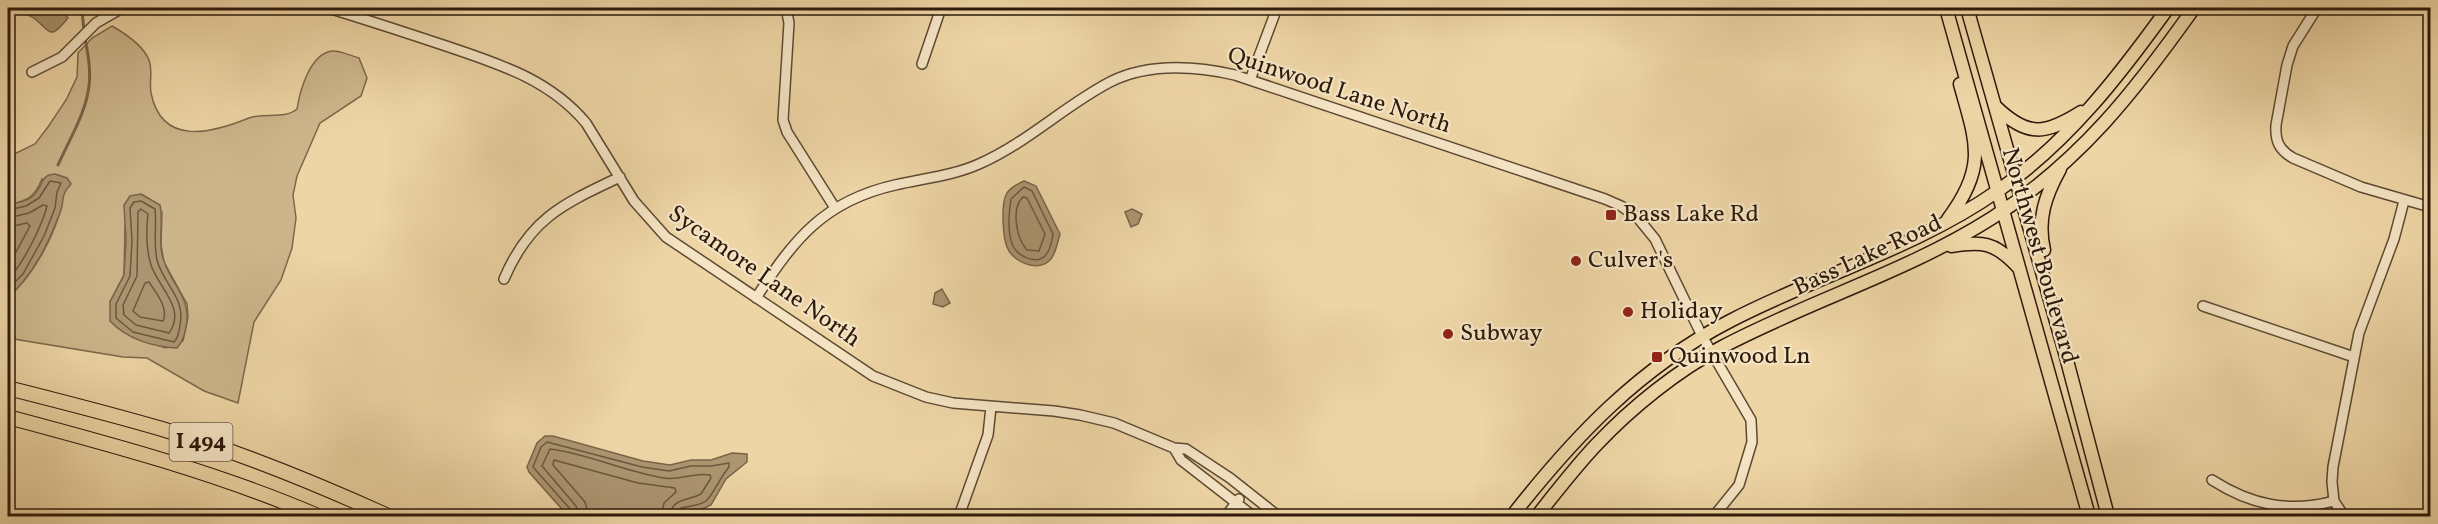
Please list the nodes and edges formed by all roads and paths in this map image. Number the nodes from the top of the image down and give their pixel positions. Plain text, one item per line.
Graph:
1 (122, 8) edge
2 (328, 8) edge
3 (786, 8) edge
4 (941, 8) edge
5 (1277, 8) edge
6 (1947, 8) edge
7 (1967, 8) edge
8 (2168, 8) edge
9 (2194, 8) edge
10 (2317, 8) edge
11 (1953, 30) junction
12 (922, 64) dead end
13 (32, 72) dead end
14 (1250, 80) junction
15 (2095, 104) junction
16 (1995, 106) junction
17 (2063, 163) junction
18 (620, 177) junction
19 (2016, 178) junction
20 (1999, 191) junction
21 (2021, 198) junction
22 (2404, 201) junction
23 (2430, 207) edge
24 (834, 208) junction
25 (2004, 210) junction
26 (1944, 224) junction
27 (1943, 247) junction
28 (2020, 269) junction
29 (504, 279) dead end
30 (756, 298) junction
31 (2203, 306) dead end
32 (1702, 336) junction
33 (2065, 353) junction
34 (1712, 354) junction
35 (2354, 357) junction
36 (8, 387) edge
37 (992, 407) junction
38 (8, 417) edge
39 (1174, 448) junction
40 (2212, 480) dead end
41 (1246, 490) junction
42 (2334, 501) junction
43 (1236, 502) junction
44 (318, 516) edge
45 (388, 516) edge
46 (959, 516) edge
47 (1226, 516) edge
48 (1253, 516) edge
49 (1278, 516) edge
50 (1512, 516) edge
51 (1537, 516) edge
52 (1714, 516) edge
53 (2089, 516) edge
54 (2108, 516) edge
55 (2344, 516) edge

1 - 13 street
2 - 18 street, Sycamore Lane North
3 - 24 street
4 - 12 street
5 - 14 street
6 - 11 main road, Northwest Boulevard
7 - 16 main road, Northwest Boulevard
8 - 15 main road, Bass Lake Road
9 - 17 main road, Bass Lake Road
10 - 22 street
11 - 20 main road, Northwest Boulevard
11 - 26 main road
14 - 24 street, Quinwood Lane North
14 - 32 street, Quinwood Lane North
15 - 16 main road
15 - 19 main road, Bass Lake Road
16 - 19 main road, Northwest Boulevard
17 - 21 main road, Bass Lake Road
17 - 33 main road
18 - 29 street
18 - 30 street, Sycamore Lane North
19 - 20 main road, Bass Lake Road
19 - 21 main road, Northwest Boulevard
20 - 25 main road, Northwest Boulevard
20 - 26 main road, Bass Lake Road
21 - 25 main road, Bass Lake Road
21 - 33 main road, Northwest Boulevard
22 - 23 street
22 - 35 street
24 - 30 street, Quinwood Lane North
25 - 27 main road, Bass Lake Road
25 - 28 main road, Northwest Boulevard
26 - 32 main road, Bass Lake Road
27 - 28 main road
27 - 34 main road, Bass Lake Road
28 - 53 main road, Northwest Boulevard
30 - 37 street, Sycamore Lane North
31 - 35 street
32 - 34 street, Quinwood Lane North
32 - 50 main road, Bass Lake Road
33 - 54 main road, Northwest Boulevard
34 - 51 main road, Bass Lake Road
34 - 52 street, Quinwood Lane North
35 - 42 street
36 - 45 highway, I 494
37 - 39 street, Sycamore Lane North
37 - 46 street
38 - 44 highway, I 494
39 - 41 street, Sycamore Lane North
39 - 43 street, Sycamore Lane North
40 - 42 street
41 - 43 street
41 - 49 street, Sycamore Lane North
42 - 55 street
43 - 47 street
43 - 48 street, Sycamore Lane North

